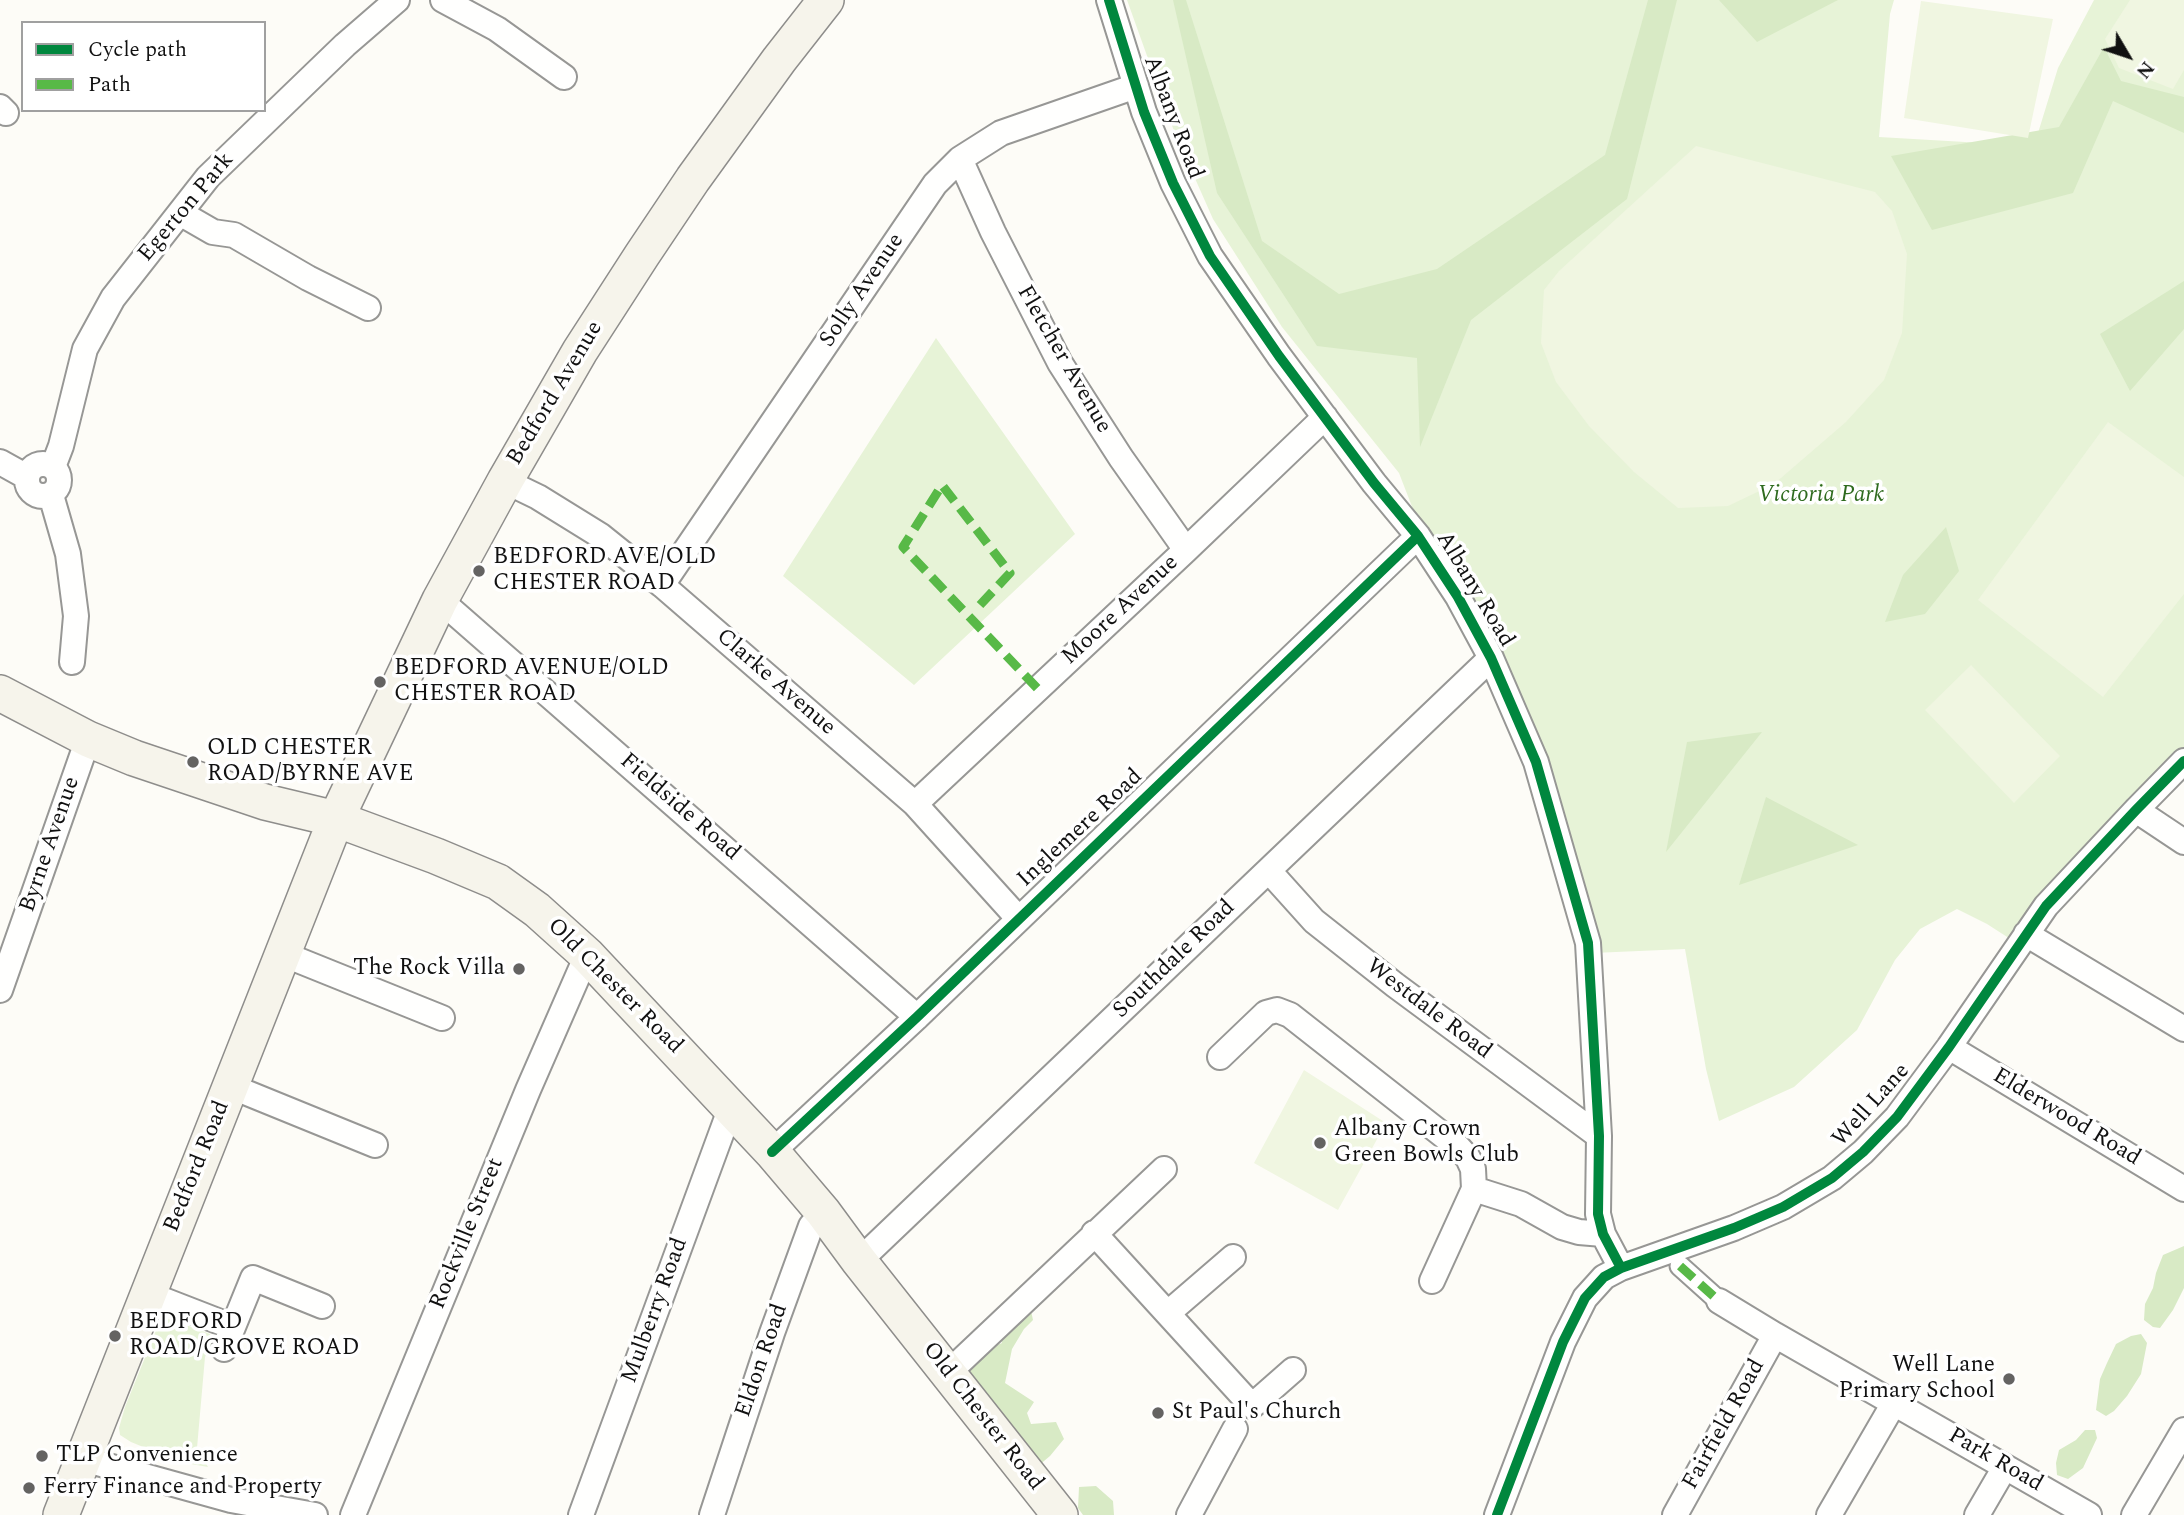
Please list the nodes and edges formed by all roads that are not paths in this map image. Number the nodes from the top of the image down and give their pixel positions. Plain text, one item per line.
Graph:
1 (397, 0) edge
2 (443, 0) edge
3 (826, 0) edge
4 (1108, 0) edge
5 (564, 77) dead end
6 (1136, 86) junction
7 (960, 159) junction
8 (180, 213) junction
9 (368, 308) dead end
10 (1325, 417) junction
11 (0, 462) edge
12 (53, 467) junction
13 (27, 477) junction
14 (505, 481) junction
15 (51, 495) junction
16 (1418, 536) junction
17 (1186, 550) junction
18 (662, 585) junction
19 (440, 600) junction
20 (1491, 658) junction
21 (72, 662) dead end
22 (0, 693) edge
23 (88, 739) junction
24 (2184, 761) edge
25 (915, 804) junction
26 (2136, 810) junction
27 (335, 819) junction
28 (2184, 842) edge
29 (1269, 871) junction
30 (1018, 918) junction
31 (2026, 934) junction
32 (283, 954) junction
33 (587, 955) junction
34 (0, 990) edge
35 (917, 1017) junction
36 (442, 1018) dead end
37 (2184, 1029) edge
38 (1949, 1047) junction
39 (1220, 1057) dead end
40 (230, 1086) junction
41 (731, 1107) junction
42 (1599, 1136) junction
43 (374, 1144) dead end
44 (772, 1152) junction
45 (1164, 1169) dead end
46 (1474, 1189) junction
47 (2184, 1189) edge
48 (823, 1212) junction
49 (1094, 1233) junction
50 (1603, 1234) junction
51 (1233, 1257) dead end
52 (859, 1261) junction
53 (1680, 1266) dead end
54 (1621, 1268) junction
55 (1432, 1281) dead end
56 (148, 1294) junction
57 (1719, 1301) joint
58 (322, 1306) dead end
59 (1168, 1313) junction
60 (1775, 1335) junction
61 (1293, 1370) dead end
62 (948, 1373) junction
63 (1894, 1403) junction
64 (1235, 1429) dead end
65 (2184, 1430) edge
66 (83, 1459) junction
67 (2005, 1467) junction
68 (61, 1515) edge
69 (315, 1515) edge
70 (353, 1515) edge
71 (581, 1515) edge
72 (712, 1515) edge
73 (1060, 1515) edge
74 (1189, 1515) edge
75 (1497, 1515) edge
76 (1675, 1515) edge
77 (1829, 1515) edge
78 (1977, 1515) edge
79 (2089, 1515) edge
80 (2134, 1515) edge

1 - 8 street, Egerton Park
2 - 5 street
3 - 14 main road, Bedford Avenue
4 - 6 street, Albany Road
6 - 7 street, Solly Avenue
6 - 10 street, Albany Road
7 - 17 street, Fletcher Avenue
7 - 18 street, Solly Avenue
8 - 9 street
8 - 12 street, Egerton Park
10 - 16 street, Albany Road
10 - 17 street, Moore Avenue
11 - 13 street
12 - 13 street
12 - 15 street, Egerton Park
13 - 15 street
14 - 18 street, Clarke Avenue
14 - 19 main road, Bedford Avenue
15 - 21 street, Egerton Park
16 - 20 street, Albany Road
16 - 30 street, Inglemere Road
17 - 25 street, Moore Avenue
18 - 25 street, Clarke Avenue
19 - 27 main road, Bedford Avenue
19 - 35 street, Fieldside Road
20 - 29 street, Southdale Road
20 - 42 street, Albany Road
22 - 23 main road, Old Chester Road
23 - 27 main road, Old Chester Road
23 - 34 street, Byrne Avenue
24 - 26 street, Well Lane
25 - 30 street, Clarke Avenue
26 - 28 street
26 - 31 street, Well Lane
27 - 32 main road, Bedford Road
27 - 33 main road, Old Chester Road
29 - 42 street, Westdale Road
29 - 52 street, Southdale Road
30 - 35 street, Inglemere Road
31 - 37 street
31 - 38 street, Well Lane
32 - 36 street
32 - 40 main road, Bedford Road
33 - 41 main road, Old Chester Road
33 - 70 street, Rockville Street
35 - 44 street, Inglemere Road
38 - 47 street, Elderwood Road
38 - 54 street, Well Lane
39 - 46 street
40 - 43 street
40 - 56 main road, Bedford Road
41 - 44 main road, Old Chester Road
41 - 71 street, Mulberry Road
42 - 50 street, Albany Road
44 - 48 main road, Old Chester Road
45 - 49 street
46 - 50 street
46 - 55 street
48 - 52 main road, Old Chester Road
48 - 72 street, Eldon Road
49 - 59 street
49 - 62 street
50 - 54 street, Albany Road
51 - 59 street
52 - 62 main road, Old Chester Road
53 - 57 street
54 - 75 street, Well Lane
56 - 58 street
56 - 66 main road, Bedford Road
57 - 60 street, Park Road
59 - 61 street
60 - 63 street, Park Road
60 - 76 street, Fairfield Road
62 - 73 main road, Old Chester Road
63 - 67 street, Park Road
63 - 77 street
64 - 74 street
65 - 80 street
66 - 68 main road, Bedford Road
66 - 69 street
67 - 78 street
67 - 79 street, Park Road

